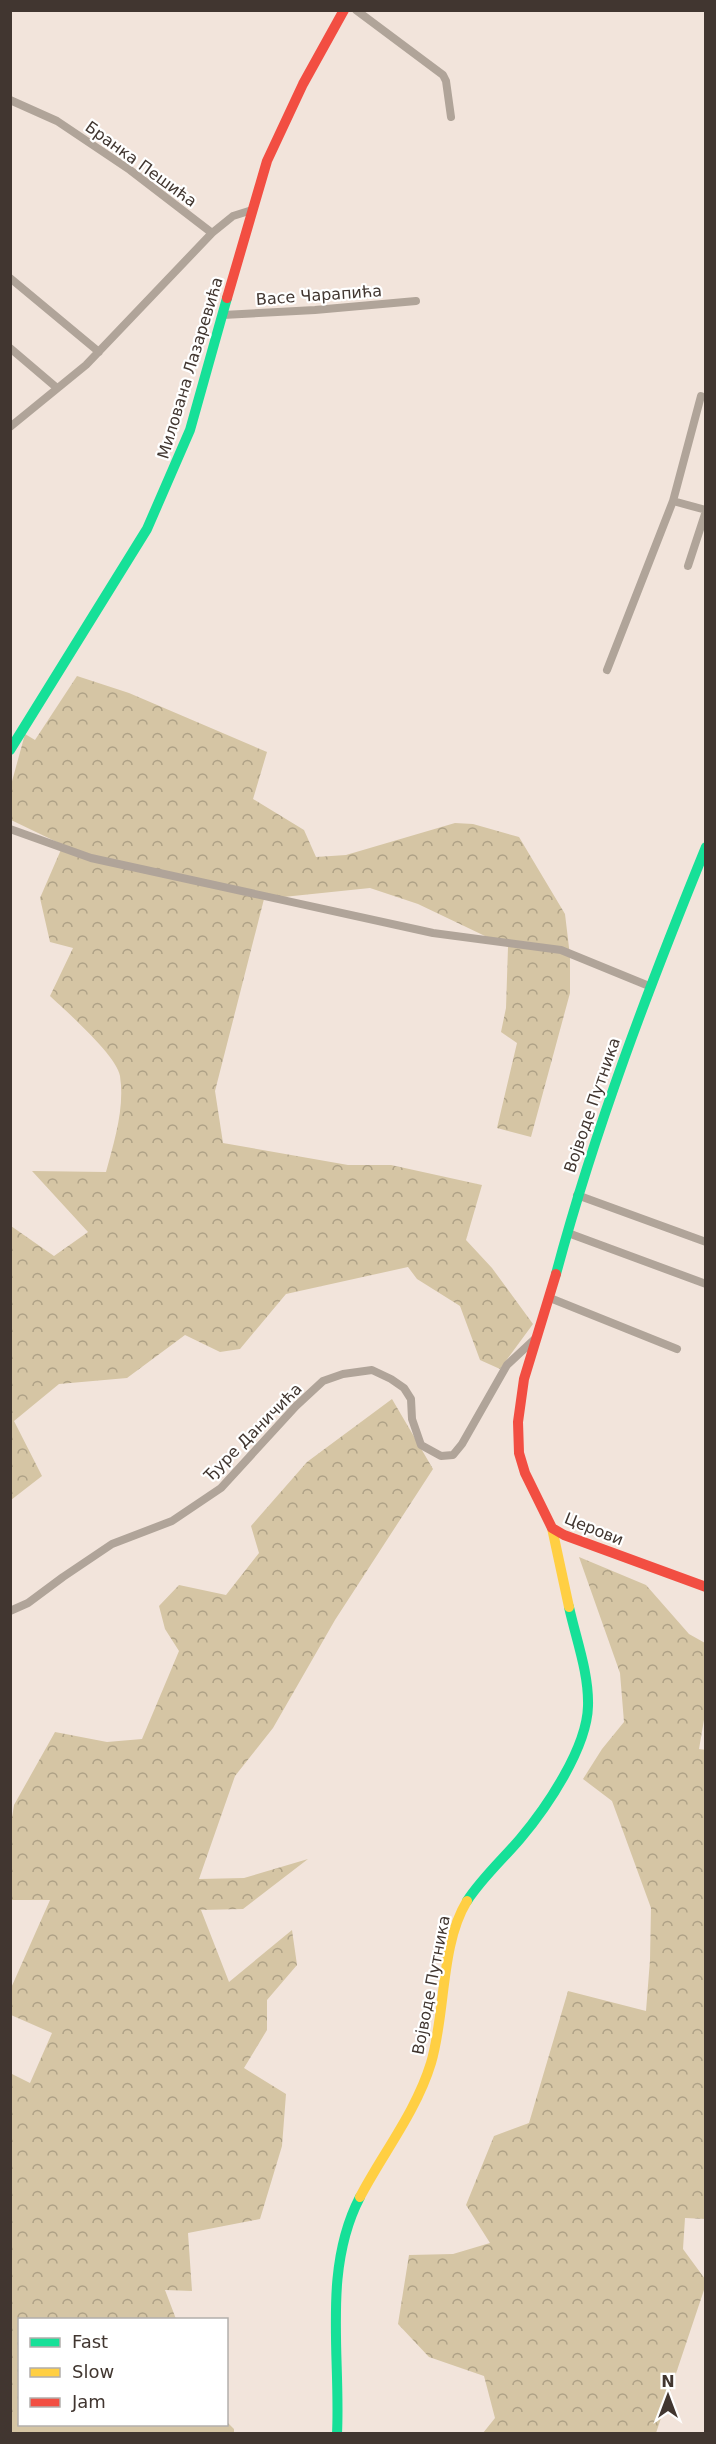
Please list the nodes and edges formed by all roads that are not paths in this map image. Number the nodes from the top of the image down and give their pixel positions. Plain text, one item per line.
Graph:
1 (344, 10) edge
2 (356, 10) edge
3 (10, 100) edge
4 (450, 117) dead end
5 (252, 210) junction
6 (212, 233) junction
7 (10, 278) edge
8 (416, 301) dead end
9 (222, 315) junction
10 (10, 348) edge
11 (99, 352) junction
12 (57, 388) junction
13 (701, 396) dead end
14 (10, 427) edge
15 (674, 501) junction
16 (705, 511) edge
17 (688, 566) dead end
18 (607, 670) dead end
19 (10, 750) edge
20 (10, 829) edge
21 (705, 848) edge
22 (649, 986) junction
23 (577, 1195) junction
24 (568, 1233) junction
25 (705, 1242) edge
26 (705, 1284) edge
27 (550, 1299) junction
28 (538, 1336) junction
29 (676, 1349) dead end
30 (524, 1379) joint
31 (552, 1528) junction
32 (705, 1587) edge
33 (10, 1611) edge
34 (337, 2433) edge

1 - 5 street, Милована Лазаревића
2 - 4 street
3 - 6 street, Бранка Пешића
5 - 6 street
5 - 9 street, Милована Лазаревића
6 - 11 street
7 - 11 street
8 - 9 street, Васе Чарапића
9 - 19 street, Милована Лазаревића
10 - 12 street
11 - 12 street
12 - 14 street
13 - 15 street
15 - 16 street
15 - 18 street
16 - 17 street
20 - 22 street
21 - 22 street, Војводе Путника
22 - 23 street, Војводе Путника
23 - 24 street, Војводе Путника
23 - 25 street
24 - 26 street
24 - 27 street, Војводе Путника
27 - 28 street, Војводе Путника
27 - 29 street
28 - 30 street, Војводе Путника
28 - 33 street, Ђуре Даничића
30 - 31 street, Церови
31 - 32 street, Церови
31 - 34 street, Војводе Путника

